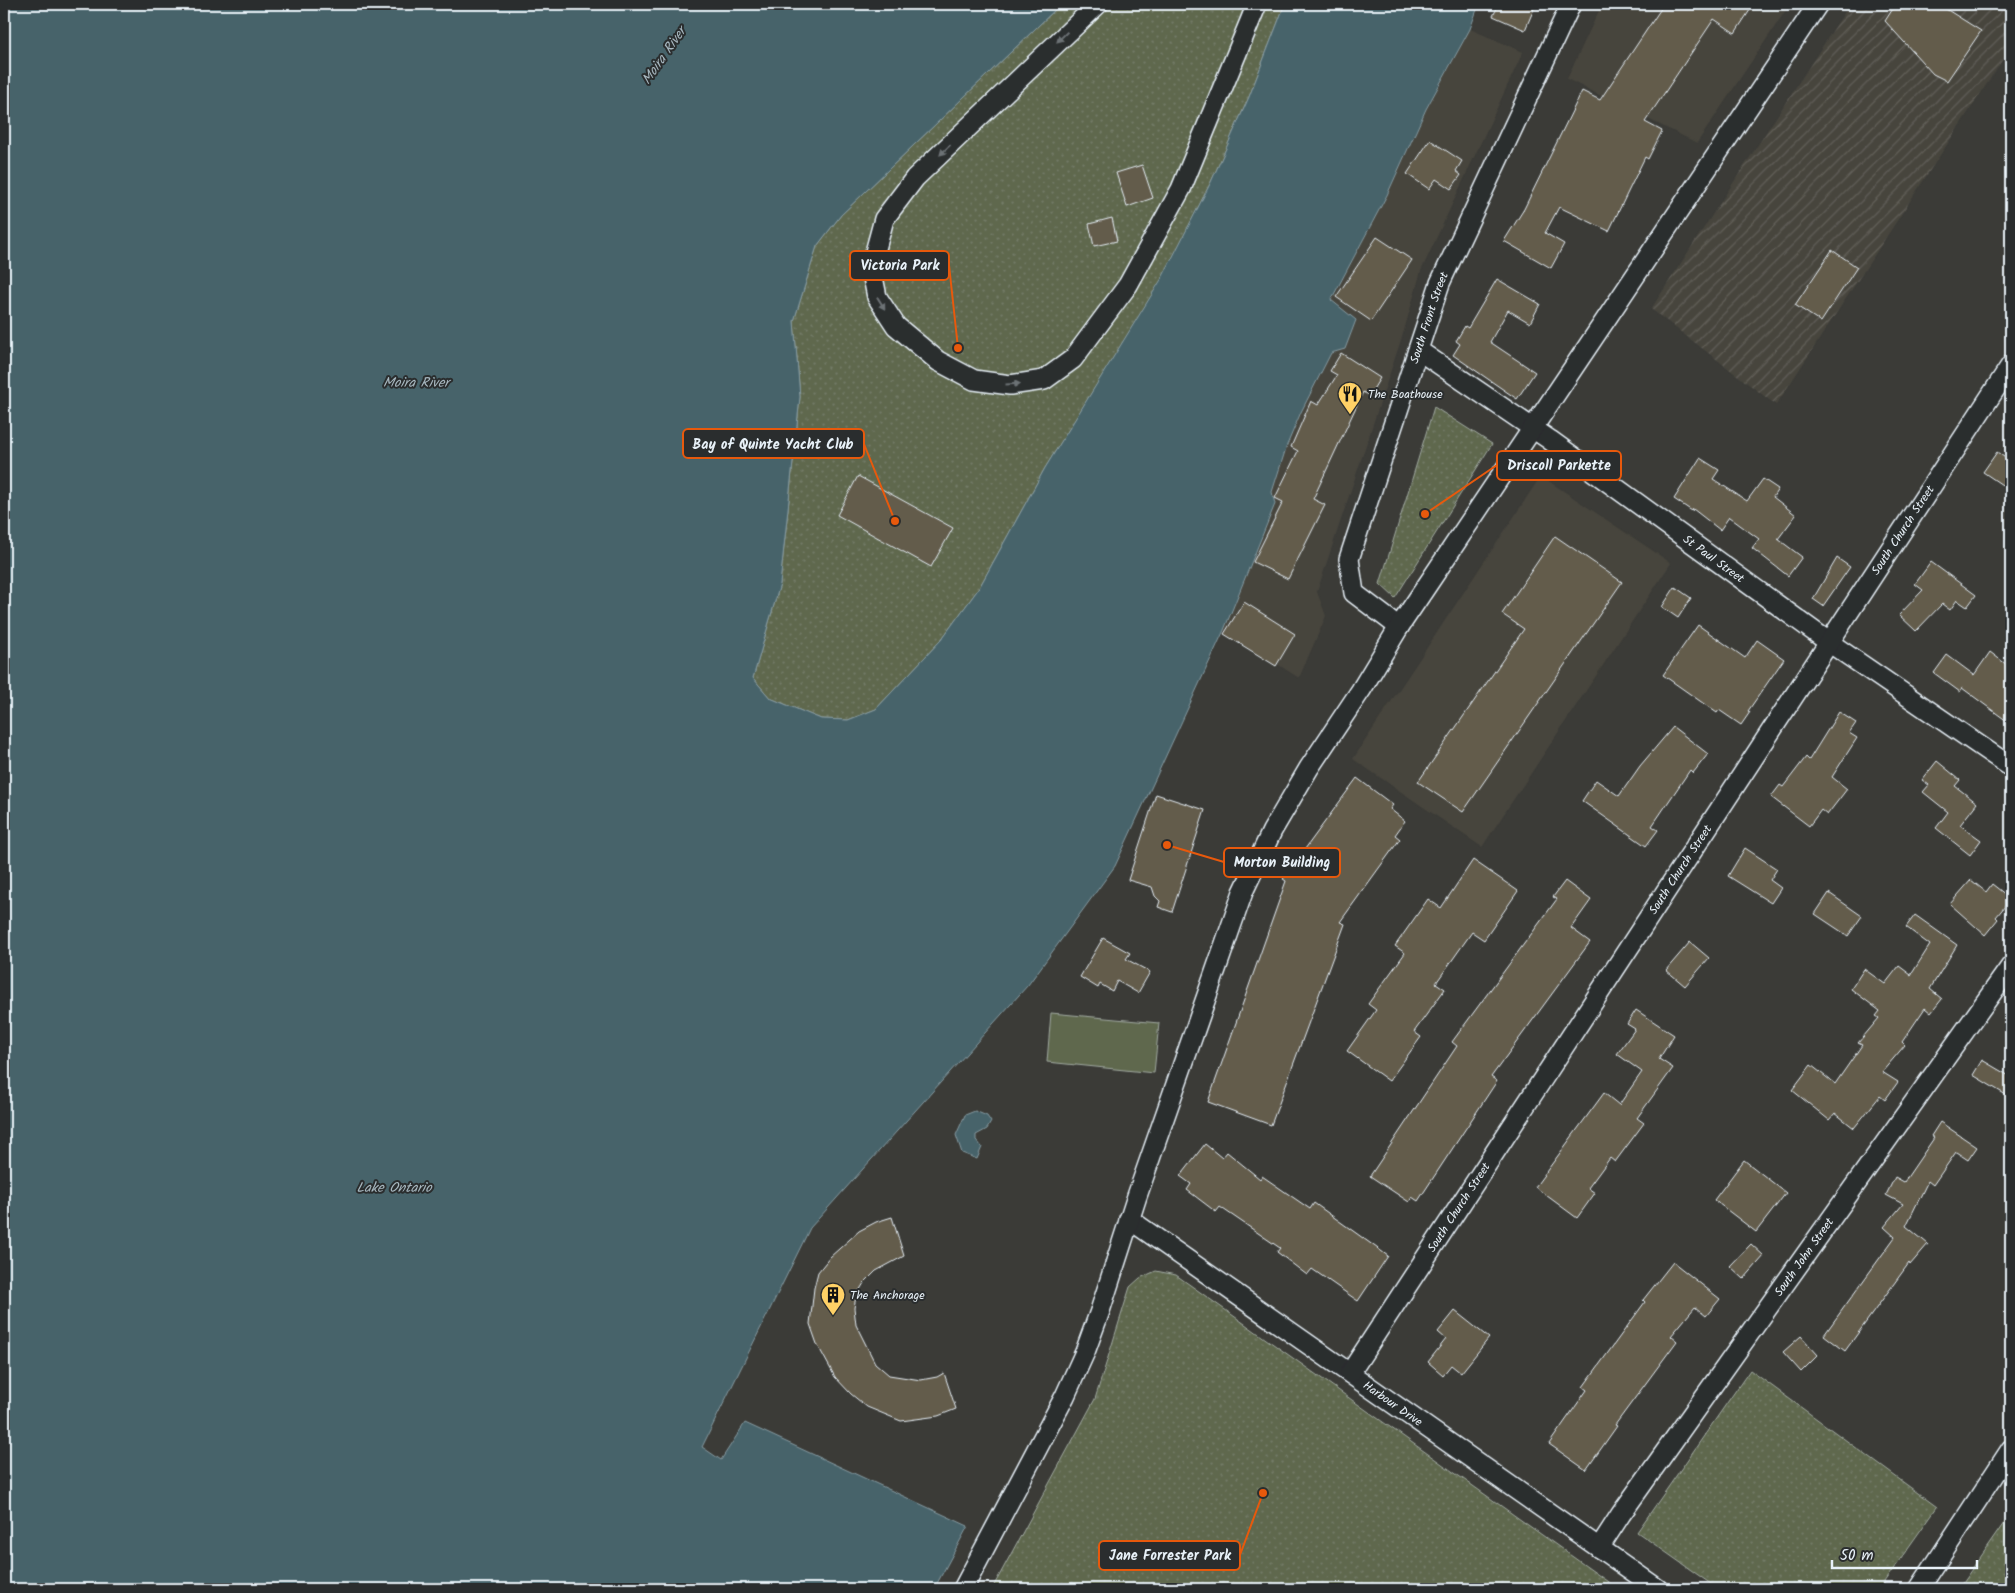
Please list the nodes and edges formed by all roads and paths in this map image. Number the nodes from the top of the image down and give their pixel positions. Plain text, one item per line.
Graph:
1 (1098, 4) edge
2 (1257, 4) edge
3 (1571, 4) edge
4 (1818, 4) edge
5 (1418, 350) junction
6 (2011, 365) edge
7 (1534, 428) junction
8 (1399, 627) junction
9 (1830, 643) junction
10 (2011, 767) edge
11 (2011, 966) edge
12 (1129, 1219) junction
13 (1350, 1373) junction
14 (2011, 1449) edge
15 (1600, 1548) junction
16 (963, 1589) edge
17 (1658, 1589) edge
18 (1919, 1589) edge

1 -> 2 street
3 - 5 street, South Front Street
4 - 7 street
5 - 7 street, St Paul Street
5 - 8 street, South Front Street
6 - 9 street, South Church Street
7 - 8 street
7 - 9 street, St Paul Street
8 - 12 street
9 - 10 street, St Paul Street
9 - 13 street, South Church Street
11 - 15 street, South John Street
12 - 13 street, Harbour Drive
12 - 16 street
13 - 15 street, Harbour Drive
14 - 18 street
15 - 17 street, Harbour Drive

